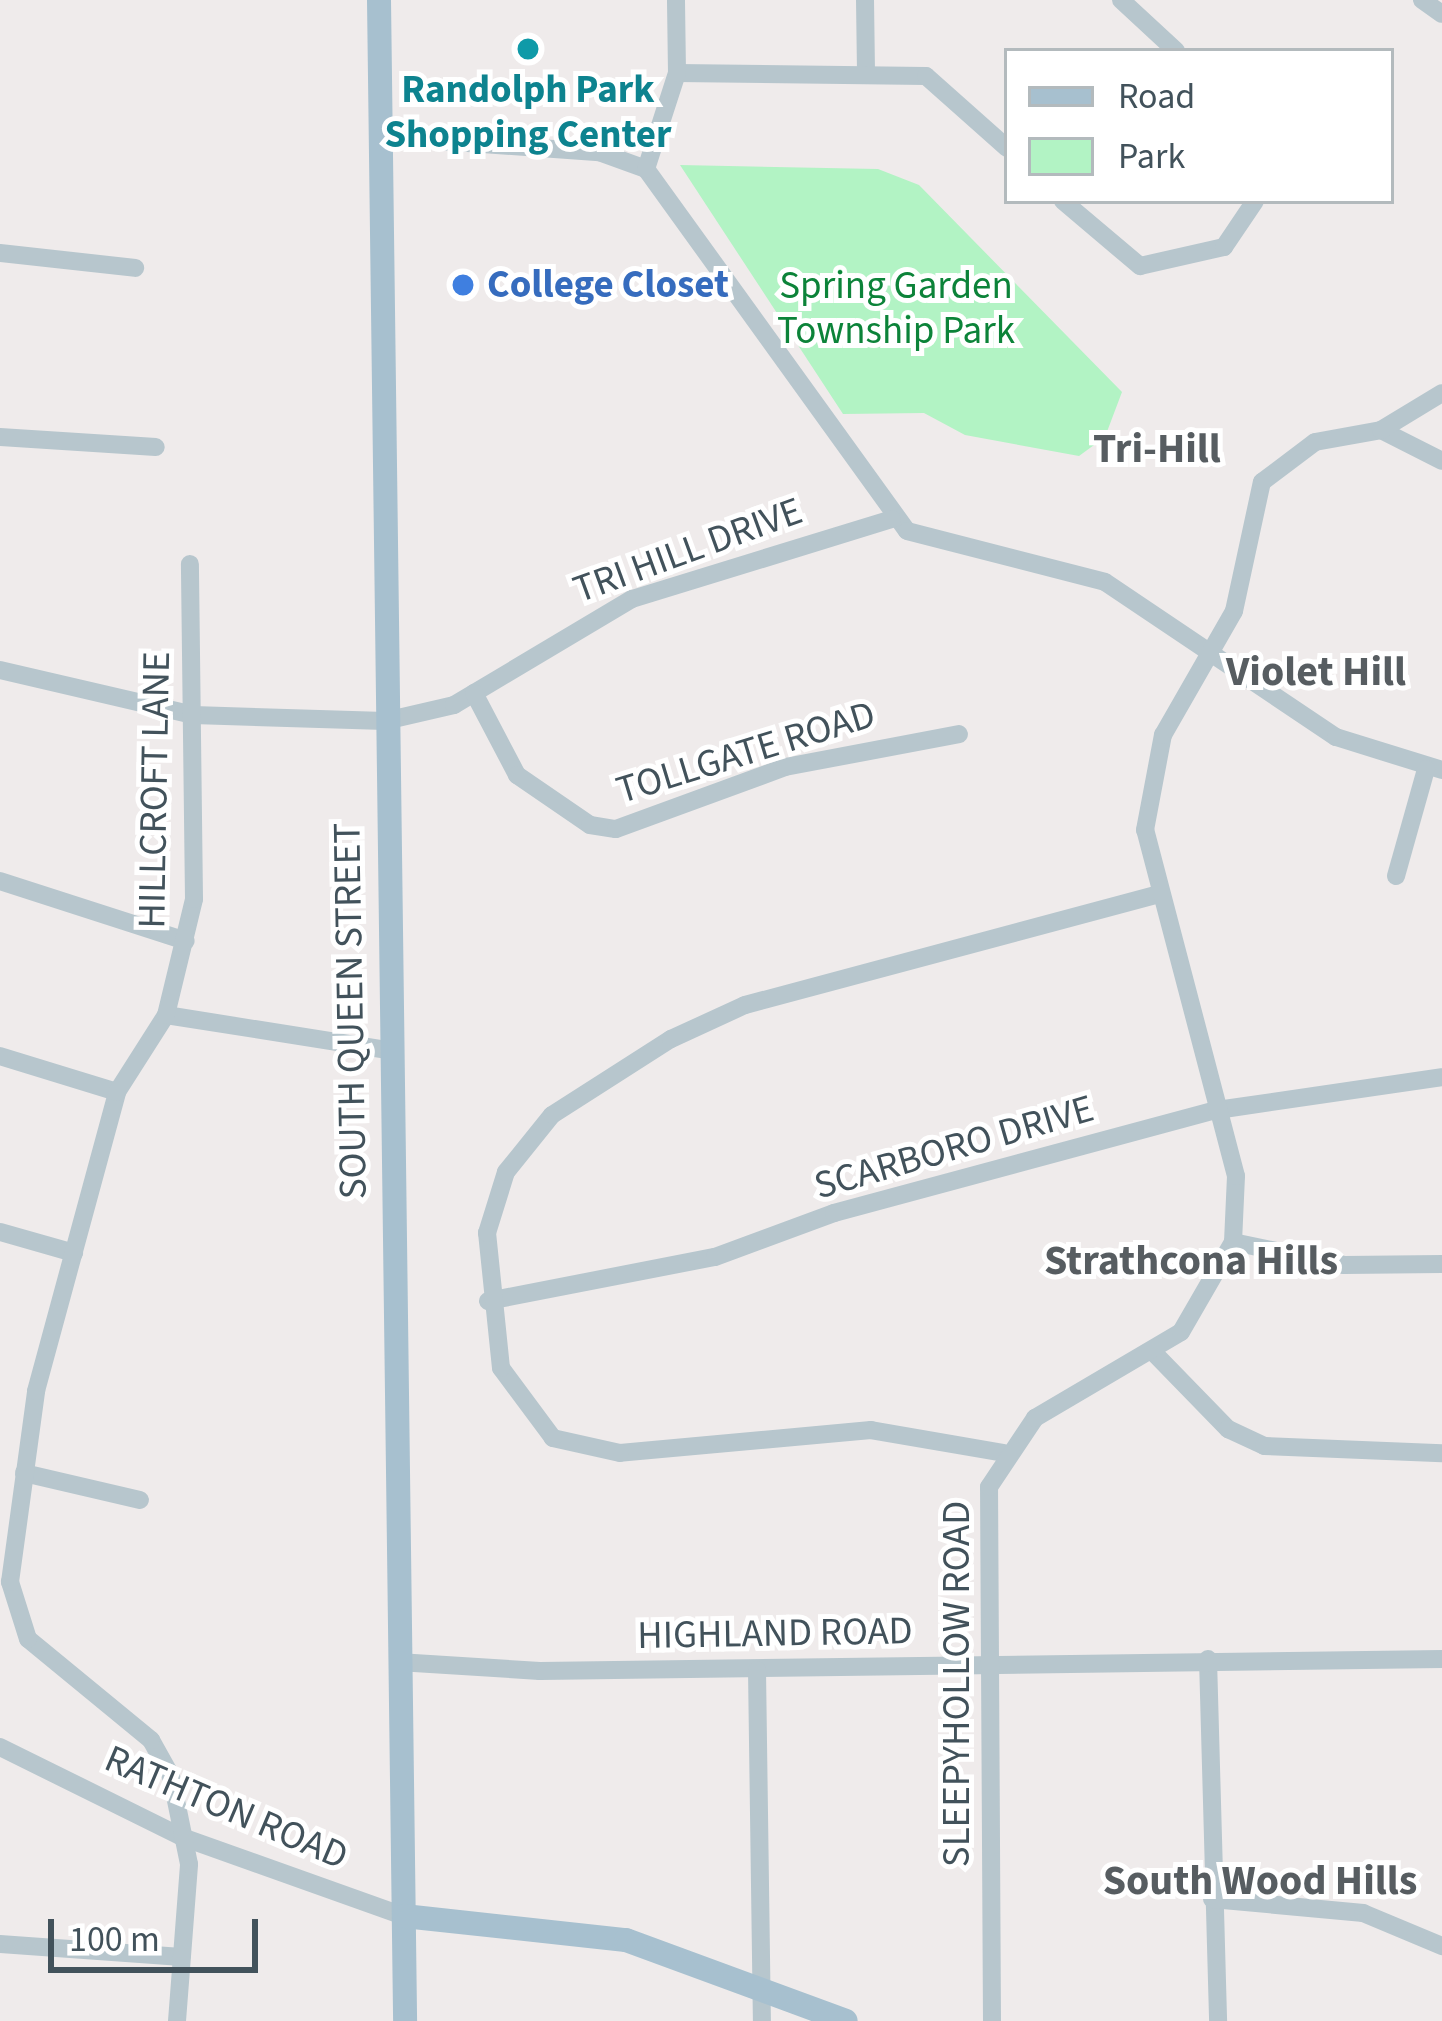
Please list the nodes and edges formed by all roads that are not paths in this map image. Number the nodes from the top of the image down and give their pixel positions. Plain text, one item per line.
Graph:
1 (379, 0) edge
2 (676, 0) edge
3 (865, 0) edge
4 (1121, 0) edge
5 (1422, 0) edge
6 (1442, 14) edge
7 (1173, 48) edge
8 (866, 70) junction
9 (677, 74) junction
10 (382, 137) junction
11 (1004, 145) edge
12 (646, 170) junction
13 (1067, 204) edge
14 (1253, 204) edge
15 (0, 253) edge
16 (135, 268) dead end
17 (1442, 393) edge
18 (1382, 430) junction
19 (0, 437) edge
20 (156, 447) dead end
21 (1442, 461) edge
22 (892, 519) junction
23 (190, 564) dead end
24 (1209, 658) junction
25 (0, 670) edge
26 (474, 693) junction
27 (193, 715) junction
28 (385, 721) junction
29 (959, 734) dead end
30 (1434, 770) edge
31 (1396, 877) dead end
32 (0, 881) edge
33 (1155, 895) junction
34 (186, 941) junction
35 (166, 1015) junction
36 (386, 1050) junction
37 (0, 1056) edge
38 (1442, 1077) edge
39 (117, 1092) junction
40 (1217, 1110) junction
41 (0, 1232) edge
42 (1233, 1242) junction
43 (74, 1253) junction
44 (1442, 1264) edge
45 (488, 1301) junction
46 (1155, 1354) junction
47 (1442, 1453) edge
48 (1004, 1454) junction
49 (24, 1473) junction
50 (140, 1500) dead end
51 (1208, 1659) junction
52 (1442, 1659) edge
53 (985, 1661) junction
54 (398, 1662) junction
55 (757, 1670) junction
56 (0, 1747) edge
57 (182, 1838) junction
58 (1212, 1900) junction
59 (404, 1916) junction
60 (0, 1944) edge
61 (1442, 1946) edge
62 (182, 1957) junction
63 (763, 1983) junction
64 (177, 2021) edge
65 (405, 2021) edge
66 (762, 2021) edge
67 (846, 2021) edge
68 (992, 2021) edge
69 (1218, 2021) edge

1 - 10 main road, SOUTH QUEEN STREET
2 - 9 street
3 - 8 street
4 - 7 street
5 - 6 street
8 - 9 street
8 - 11 street
9 - 12 street
10 - 12 street
10 - 28 main road, SOUTH QUEEN STREET
12 - 22 street
13 - 14 street
15 - 16 street
17 - 18 street, SLEEPYHOLLOW ROAD
18 - 21 street
18 - 24 street, SLEEPYHOLLOW ROAD
19 - 20 street
22 - 24 street
22 - 26 street, TRI HILL DRIVE
23 - 27 street, HILLCROFT LANE
24 - 30 street
24 - 33 street, SLEEPYHOLLOW ROAD
25 - 27 street, TRI HILL DRIVE
26 - 28 street, TRI HILL DRIVE
26 - 29 street, TOLLGATE ROAD
27 - 28 street, TRI HILL DRIVE
27 - 34 street, HILLCROFT LANE
28 - 36 main road, SOUTH QUEEN STREET
30 - 31 street
32 - 34 street
33 - 40 street, SLEEPYHOLLOW ROAD
33 - 45 street
34 - 35 street, HILLCROFT LANE
35 - 36 street
35 - 39 street, HILLCROFT LANE
36 - 54 main road, SOUTH QUEEN STREET
37 - 39 street
38 - 40 street, SCARBORO DRIVE
39 - 43 street, HILLCROFT LANE
40 - 42 street, SLEEPYHOLLOW ROAD
40 - 45 street, SCARBORO DRIVE
41 - 43 street
42 - 44 street
42 - 46 street, SLEEPYHOLLOW ROAD
43 - 49 street, HILLCROFT LANE
45 - 48 street
46 - 47 street
46 - 48 street, SLEEPYHOLLOW ROAD
48 - 53 street, SLEEPYHOLLOW ROAD
49 - 50 street
49 - 57 street, HILLCROFT LANE
51 - 52 street, HIGHLAND ROAD
51 - 53 street, HIGHLAND ROAD
51 - 58 street
53 - 55 street, HIGHLAND ROAD
53 - 68 street, SLEEPYHOLLOW ROAD
54 - 55 street, HIGHLAND ROAD
54 - 59 main road, SOUTH QUEEN STREET
55 - 63 street
56 - 57 street, RATHTON ROAD
57 - 59 street, RATHTON ROAD
57 - 62 street, HILLCROFT LANE
58 - 61 street
58 - 69 street
59 - 63 main road, RATHTON ROAD
59 - 65 main road, SOUTH QUEEN STREET
60 - 62 street
62 - 64 street, HILLCROFT LANE
63 - 66 street
63 - 67 main road, RATHTON ROAD

